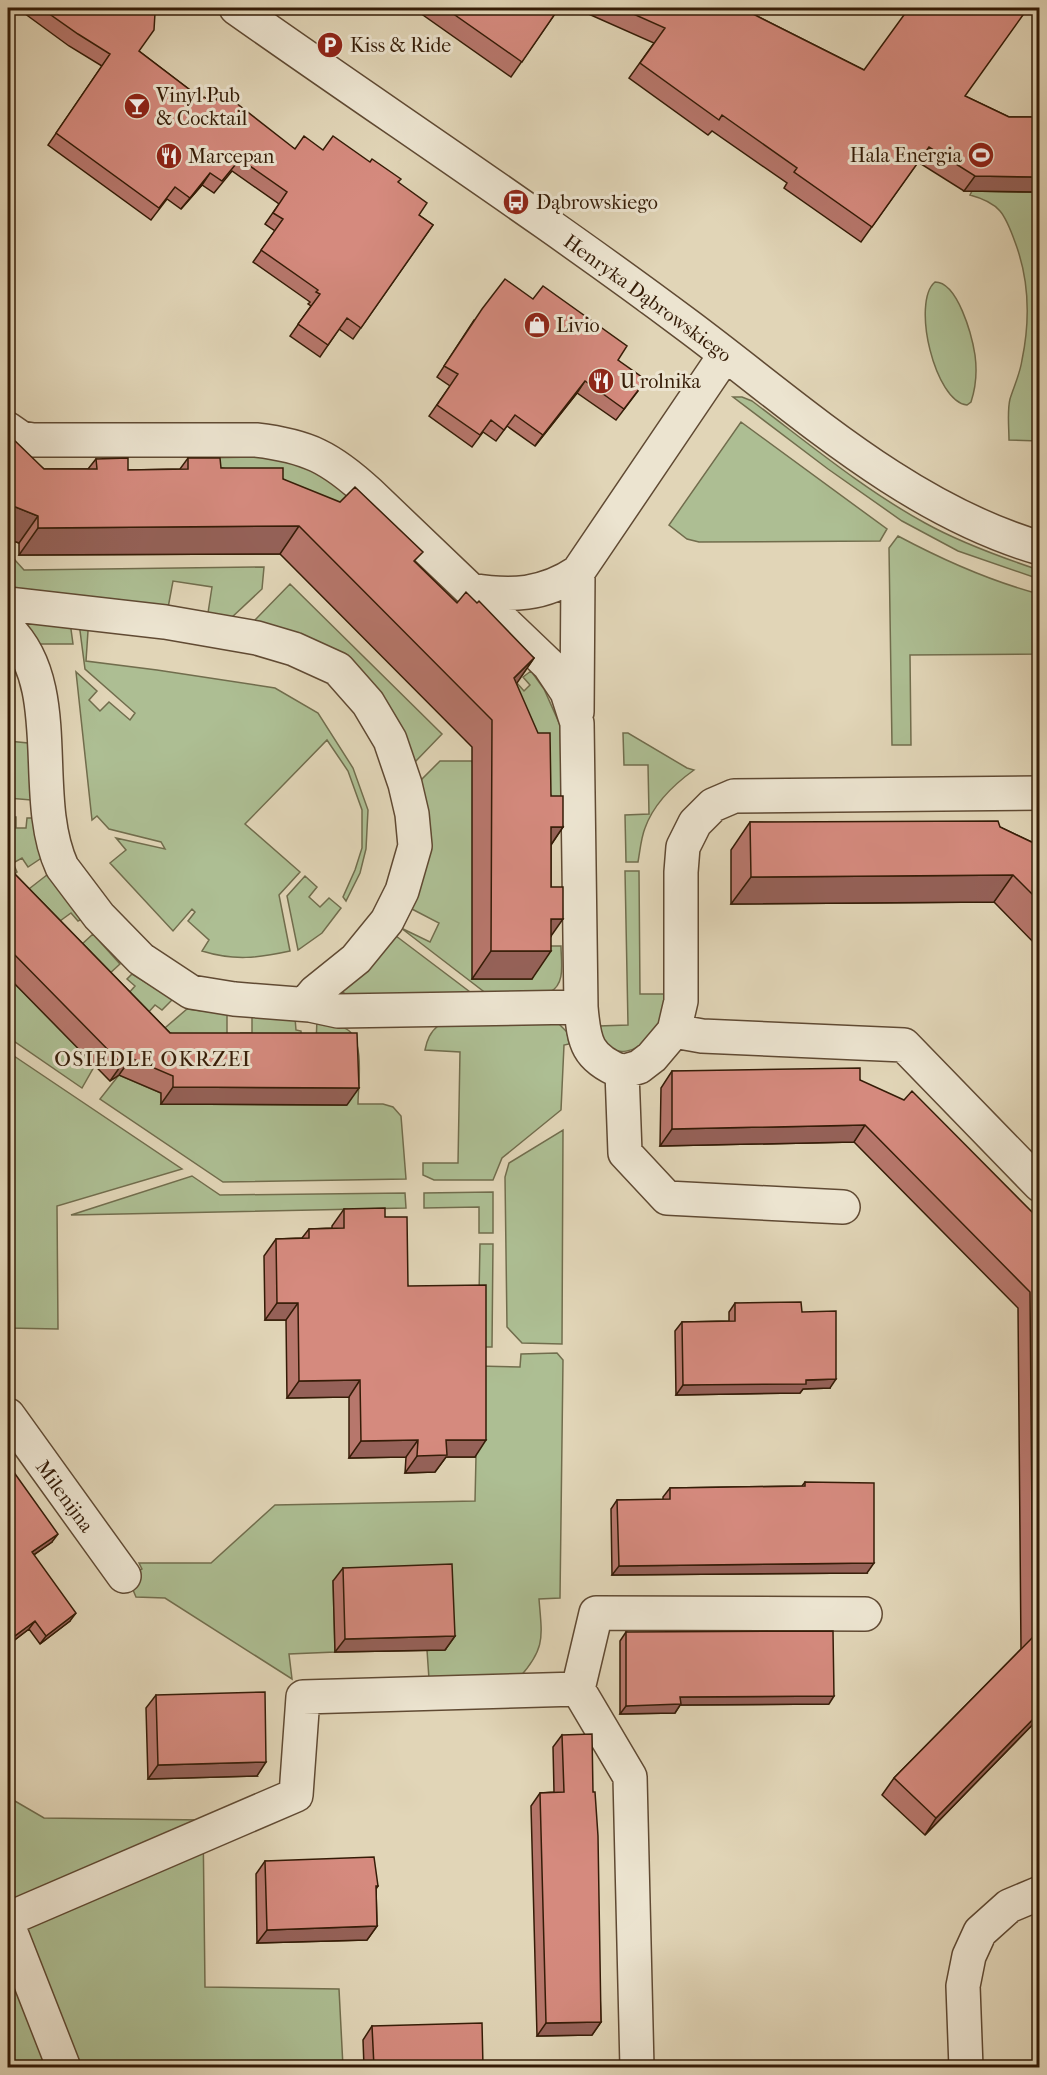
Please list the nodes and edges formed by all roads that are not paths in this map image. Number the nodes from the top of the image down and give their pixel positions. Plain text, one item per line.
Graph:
1 (236, 8) edge
2 (725, 355) junction
3 (8, 429) edge
4 (1040, 548) edge
5 (578, 573) junction
6 (471, 590) junction
7 (8, 604) edge
8 (8, 629) edge
9 (577, 723) junction
10 (1024, 794) edge
11 (1040, 810) edge
12 (305, 1004) junction
13 (581, 1007) junction
14 (674, 1031) junction
15 (622, 1072) junction
16 (1040, 1185) edge
17 (843, 1207) dead end
18 (8, 1415) edge
19 (124, 1576) dead end
20 (865, 1614) dead end
21 (578, 1689) junction
22 (1037, 1891) edge
23 (8, 1919) edge
24 (8, 1925) edge
25 (64, 2067) edge
26 (637, 2067) edge
27 (966, 2067) edge

1 - 2 street, Henryka Dąbrowskiego
2 - 4 street, Henryka Dąbrowskiego
2 - 5 street
3 - 6 street
5 - 6 street
5 - 9 street
6 - 9 street
7 - 12 street
8 - 12 street
9 - 13 street
10 - 11 street
10 - 14 street
12 - 13 street
13 - 15 street
14 - 15 street
14 - 16 street
15 - 17 street
18 - 19 street, Milenijna
20 - 21 street
21 - 23 street
21 - 26 street
22 - 27 street
24 - 25 street

